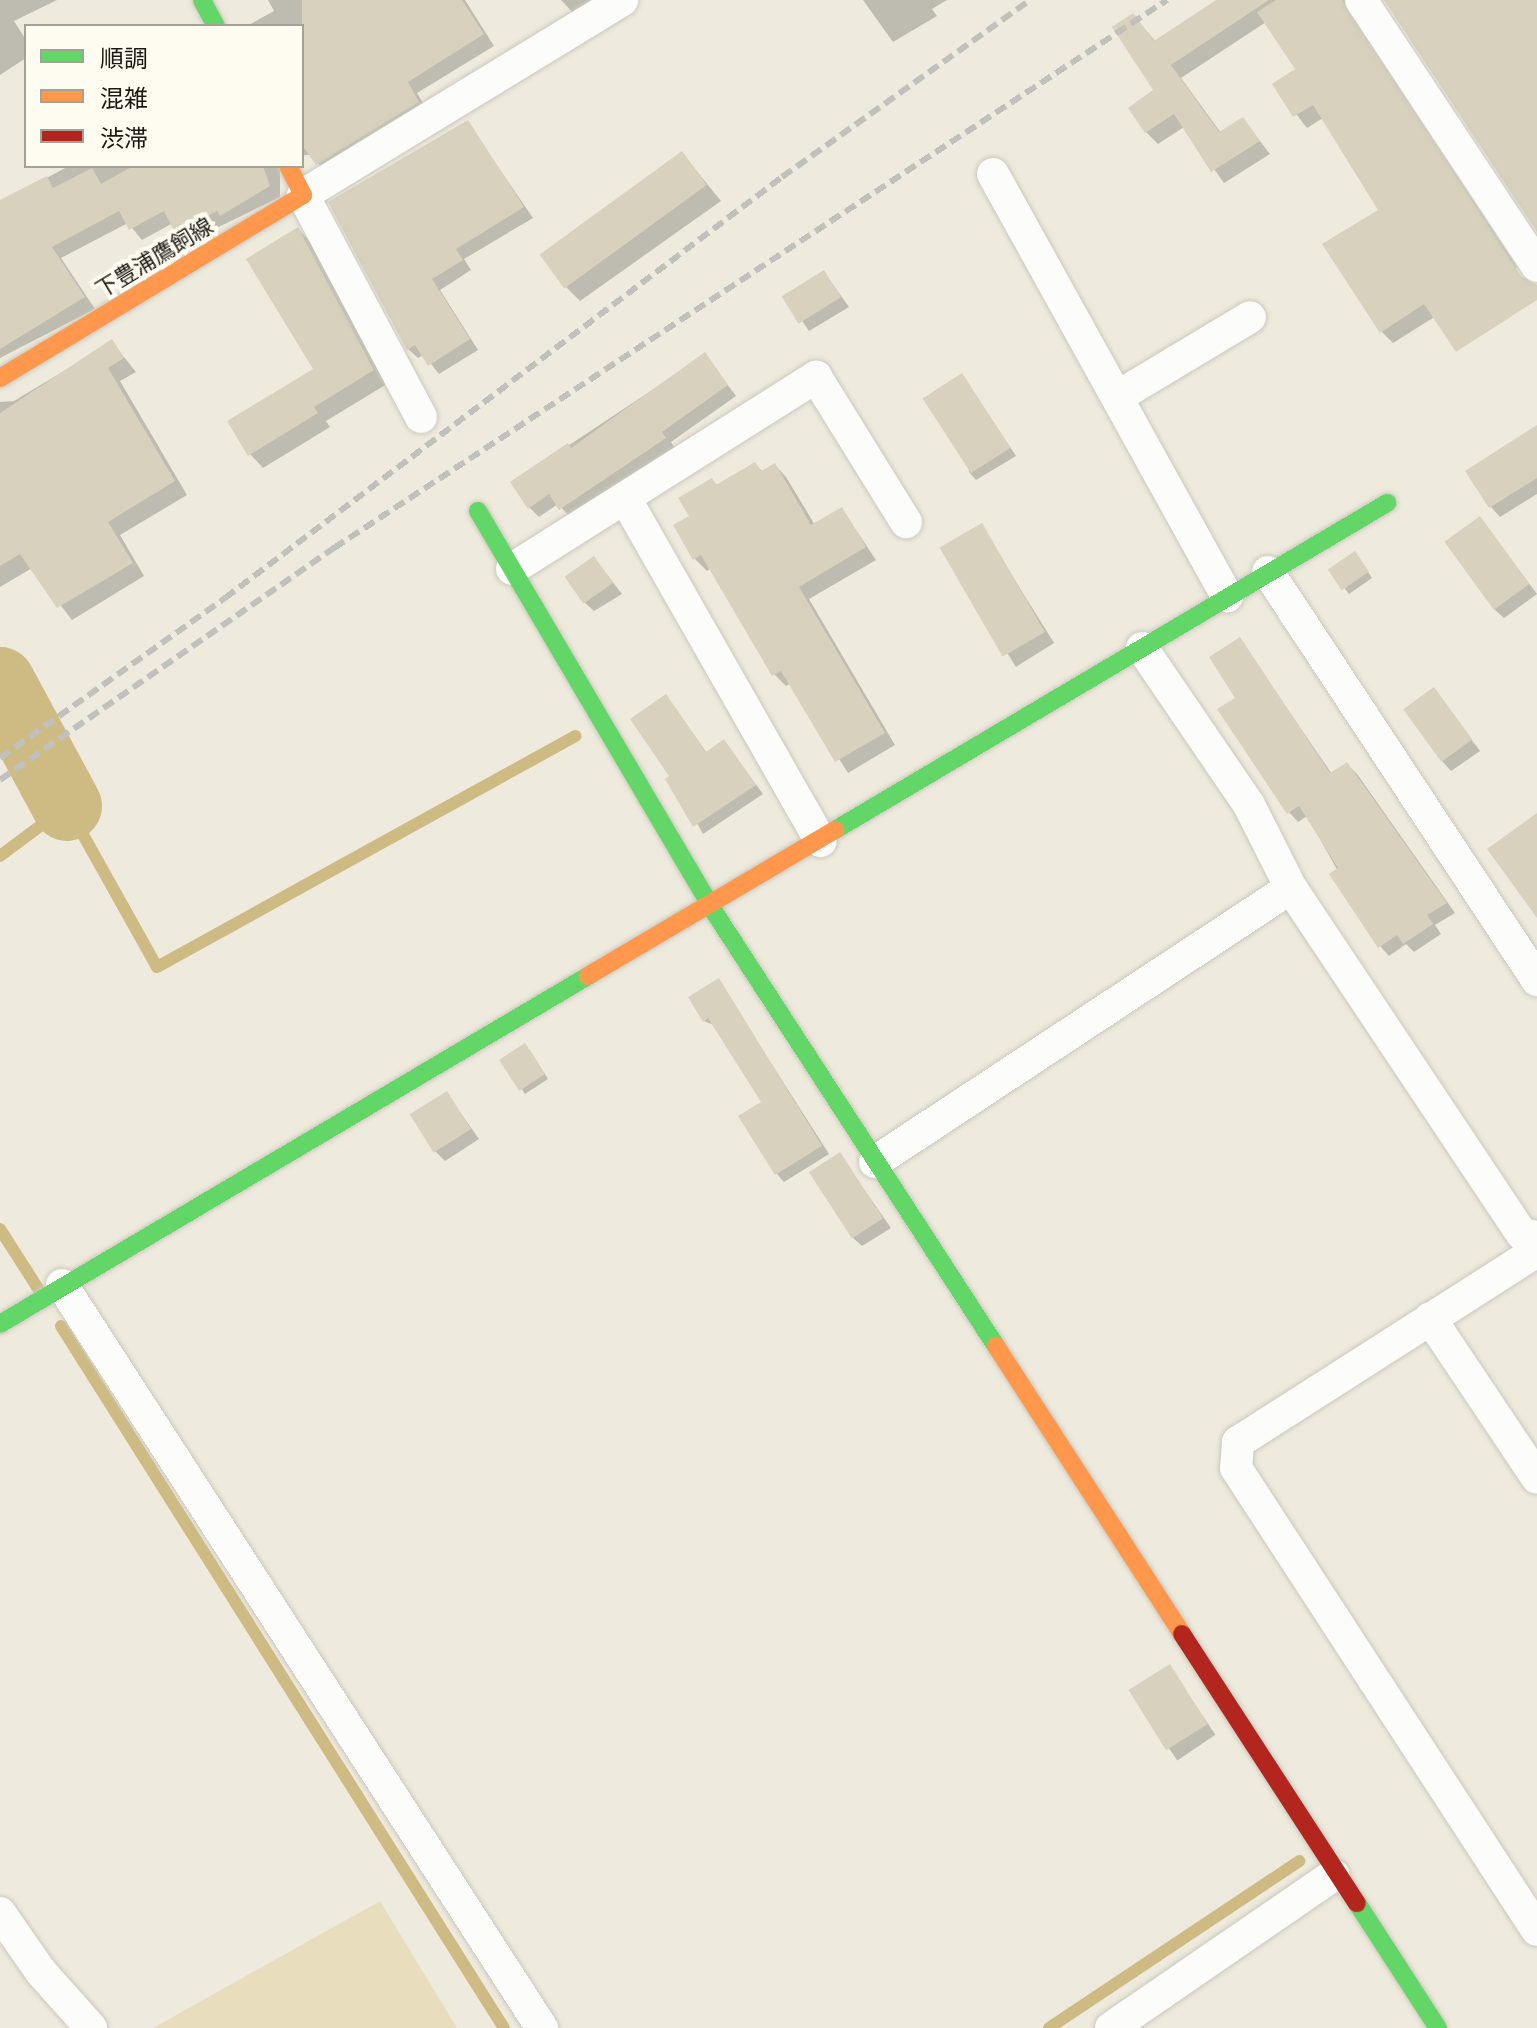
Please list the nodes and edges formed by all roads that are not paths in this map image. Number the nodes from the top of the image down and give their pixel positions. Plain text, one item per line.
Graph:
1 (202, 0) edge
2 (622, 0) edge
3 (1361, 0) edge
4 (215, 24) edge
5 (289, 168) edge
6 (993, 174) dead end
7 (303, 195) junction
8 (1537, 266) edge
9 (1250, 317) dead end
10 (0, 378) edge
11 (1117, 397) junction
12 (421, 417) dead end
13 (625, 498) junction
14 (1387, 503) dead end
15 (478, 511) dead end
16 (906, 522) dead end
17 (512, 569) junction
18 (1268, 572) junction
19 (1227, 597) junction
20 (1142, 648) junction
21 (821, 841) junction
22 (1291, 888) junction
23 (711, 907) junction
24 (1537, 980) edge
25 (875, 1162) junction
26 (1537, 1237) edge
27 (1537, 1251) edge
28 (62, 1285) junction
29 (1430, 1318) junction
30 (0, 1324) edge
31 (1537, 1478) edge
32 (1334, 1875) junction
33 (0, 1913) edge
34 (1537, 1930) edge
35 (91, 2028) edge
36 (542, 2028) edge
37 (1111, 2028) edge
38 (1438, 2028) edge

1 - 4 street
2 - 7 street
3 - 8 street
5 - 7 street
6 - 11 street
7 - 10 street, 下豊浦鷹飼線
7 - 12 street
9 - 11 street
11 - 19 street
13 - 16 street
13 - 17 street
13 - 21 street
14 - 18 street
15 - 17 street
17 - 23 street
18 - 19 street
18 - 24 street
19 - 20 street
20 - 21 street
20 - 22 street
21 - 23 street
22 - 25 street
22 - 26 street
23 - 25 street
23 - 28 street
25 - 32 street
27 - 29 street
28 - 30 street
28 - 36 street
29 - 31 street
29 - 34 street
32 - 37 street
32 - 38 street
33 - 35 street

